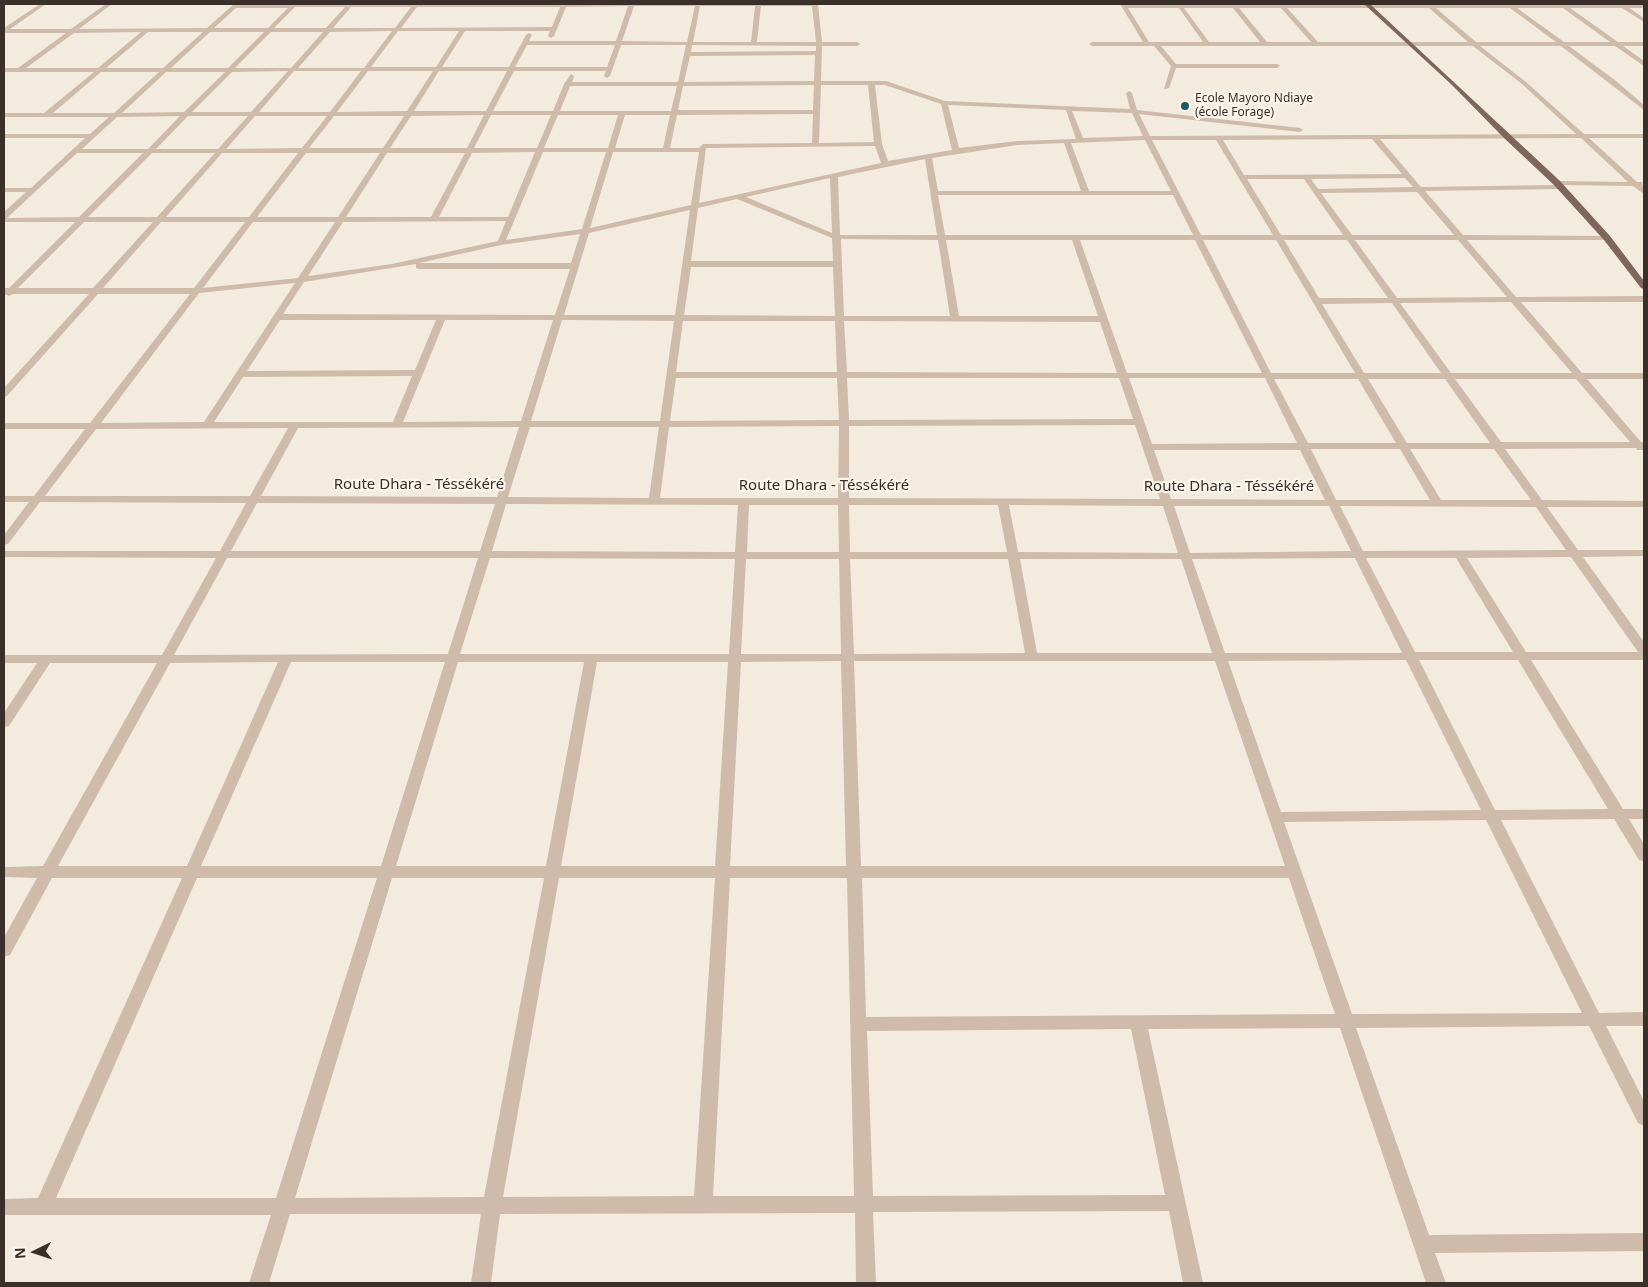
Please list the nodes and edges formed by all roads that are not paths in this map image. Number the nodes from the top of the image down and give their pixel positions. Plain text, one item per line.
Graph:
1 (43, 4) edge
2 (109, 4) edge
3 (815, 4) edge
4 (236, 5) edge
5 (294, 5) edge
6 (350, 5) edge
7 (415, 5) edge
8 (563, 5) edge
9 (632, 5) edge
10 (698, 5) edge
11 (758, 5) junction
12 (1124, 5) edge
13 (1180, 5) edge
14 (1282, 5) edge
15 (1368, 5) edge
16 (1430, 5) edge
17 (1510, 5) edge
18 (1562, 5) edge
19 (1622, 5) edge
20 (1235, 6) junction
21 (1644, 6) edge
22 (1644, 20) edge
23 (146, 30) junction
24 (208, 30) junction
25 (269, 30) junction
26 (328, 30) junction
27 (396, 30) junction
28 (463, 30) junction
29 (532, 30) junction
30 (554, 30) junction
31 (4, 31) edge
32 (73, 31) junction
33 (690, 42) junction
34 (754, 42) junction
35 (525, 43) junction
36 (548, 43) junction
37 (618, 43) junction
38 (819, 44) junction
39 (857, 44) dead end
40 (1092, 44) dead end
41 (1147, 44) junction
42 (1156, 44) junction
43 (1207, 44) junction
44 (1264, 44) junction
45 (1316, 44) junction
46 (1409, 44) junction
47 (1474, 44) junction
48 (1561, 44) junction
49 (1616, 44) junction
50 (1644, 44) edge
51 (818, 53) junction
52 (687, 54) junction
53 (1644, 64) edge
54 (1174, 66) junction
55 (1277, 66) dead end
56 (230, 69) junction
57 (293, 69) junction
58 (366, 69) junction
59 (437, 69) junction
60 (512, 69) junction
61 (574, 69) junction
62 (609, 69) junction
63 (4, 70) edge
64 (19, 70) junction
65 (99, 70) junction
66 (164, 70) junction
67 (817, 82) junction
68 (871, 82) junction
69 (682, 83) junction
70 (567, 84) junction
71 (604, 84) junction
72 (1166, 88) dead end
73 (1129, 92) dead end
74 (944, 103) junction
75 (1068, 108) junction
76 (1644, 108) edge
77 (817, 112) junction
78 (1134, 112) junction
79 (555, 113) junction
80 (622, 113) junction
81 (674, 113) junction
82 (253, 114) junction
83 (332, 114) junction
84 (409, 114) junction
85 (489, 114) junction
86 (4, 115) edge
87 (46, 115) junction
88 (115, 115) junction
89 (186, 115) junction
90 (4, 136) edge
91 (92, 136) junction
92 (1506, 136) junction
93 (1580, 136) junction
94 (1644, 136) edge
95 (1218, 137) junction
96 (1354, 137) junction
97 (1374, 137) junction
98 (1147, 138) junction
99 (1080, 139) junction
100 (1066, 140) junction
101 (878, 144) junction
102 (815, 145) junction
103 (75, 150) junction
104 (150, 150) junction
105 (221, 150) junction
106 (304, 150) junction
107 (385, 150) junction
108 (470, 150) junction
109 (540, 150) junction
110 (611, 150) junction
111 (666, 150) junction
112 (703, 150) junction
113 (956, 151) junction
114 (928, 156) junction
115 (885, 164) junction
116 (834, 176) junction
117 (1306, 176) junction
118 (1407, 176) junction
119 (1242, 177) junction
120 (1635, 184) junction
121 (1644, 184) edge
122 (1558, 185) junction
123 (4, 190) edge
124 (32, 190) junction
125 (1316, 190) junction
126 (1419, 190) junction
127 (1644, 192) edge
128 (934, 193) junction
129 (1086, 193) junction
130 (1175, 193) junction
131 (738, 197) junction
132 (695, 206) junction
133 (4, 216) edge
134 (511, 219) junction
135 (4, 220) edge
136 (81, 220) junction
137 (159, 220) junction
138 (251, 220) junction
139 (340, 220) junction
140 (434, 220) junction
141 (586, 231) junction
142 (941, 236) junction
143 (1075, 236) junction
144 (836, 237) junction
145 (1197, 237) junction
146 (1278, 237) junction
147 (1350, 238) junction
148 (1461, 238) junction
149 (1607, 238) junction
150 (501, 243) junction
151 (687, 264) junction
152 (837, 264) junction
153 (392, 266) junction
154 (575, 266) junction
155 (302, 279) junction
156 (1644, 286) edge
157 (8, 291) edge
158 (95, 291) junction
159 (196, 291) junction
160 (4, 299) edge
161 (1644, 299) edge
162 (1514, 300) junction
163 (1316, 301) junction
164 (1396, 301) junction
165 (442, 316) junction
166 (277, 317) junction
167 (559, 317) junction
168 (680, 317) junction
169 (839, 318) junction
170 (955, 318) junction
171 (1104, 319) junction
172 (418, 373) junction
173 (240, 374) junction
174 (671, 375) junction
175 (841, 376) junction
176 (1123, 376) junction
177 (1268, 376) junction
178 (1361, 376) junction
179 (1448, 376) junction
180 (1579, 376) junction
181 (1644, 376) edge
182 (4, 394) edge
183 (1139, 422) junction
184 (844, 423) junction
185 (526, 424) junction
186 (665, 424) junction
187 (207, 425) junction
188 (295, 425) junction
189 (397, 425) junction
190 (4, 426) edge
191 (93, 426) junction
192 (1496, 444) junction
193 (1303, 445) junction
194 (1403, 445) junction
195 (1148, 446) junction
196 (1642, 447) edge
197 (4, 499) edge
198 (37, 499) junction
199 (253, 499) junction
200 (502, 500) junction
201 (654, 500) junction
202 (744, 500) junction
203 (843, 501) junction
204 (1003, 501) junction
205 (1166, 502) junction
206 (1332, 502) junction
207 (1437, 502) junction
208 (1538, 502) junction
209 (1644, 504) edge
210 (4, 542) edge
211 (1576, 553) junction
212 (1644, 553) edge
213 (4, 554) edge
214 (223, 554) junction
215 (485, 555) junction
216 (741, 555) junction
217 (1359, 555) junction
218 (1460, 555) junction
219 (845, 556) junction
220 (1013, 556) junction
221 (1185, 556) junction
222 (1644, 651) edge
223 (1644, 656) edge
224 (1411, 657) junction
225 (46, 658) junction
226 (453, 658) junction
227 (591, 658) junction
228 (735, 658) junction
229 (848, 658) junction
230 (1032, 658) junction
231 (1220, 658) junction
232 (1523, 658) junction
233 (4, 659) edge
234 (166, 659) junction
235 (286, 659) junction
236 (4, 723) edge
237 (1490, 814) junction
238 (1619, 814) junction
239 (1644, 814) edge
240 (1275, 817) junction
241 (1644, 856) edge
242 (4, 872) edge
243 (47, 872) junction
244 (191, 872) junction
245 (386, 872) junction
246 (552, 872) junction
247 (722, 872) junction
248 (854, 872) junction
249 (1294, 872) junction
250 (4, 950) edge
251 (1594, 1019) junction
252 (1644, 1019) edge
253 (1345, 1020) junction
254 (1138, 1022) junction
255 (859, 1024) junction
256 (1644, 1118) edge
257 (1174, 1202) junction
258 (703, 1204) junction
259 (863, 1204) junction
260 (492, 1205) junction
261 (283, 1206) junction
262 (4, 1207) edge
263 (43, 1207) junction
264 (1644, 1242) edge
265 (1422, 1244) junction
266 (259, 1283) edge
267 (481, 1283) edge
268 (866, 1283) edge
269 (1193, 1283) edge
270 (1436, 1283) edge

1 - 31 street
2 - 32 street
3 - 11 street
3 - 38 street
4 - 5 street
4 - 24 street
5 - 6 street
5 - 25 street
6 - 7 street
6 - 26 street
7 - 8 street
7 - 27 street
8 - 9 street
8 - 30 street
9 - 10 street
9 - 37 street
10 - 11 street
10 - 33 street
11 - 34 street
12 - 13 street
12 - 41 street
13 - 20 street
13 - 43 street
14 - 15 street
14 - 20 street
14 - 45 street
15 - 16 street
15 - 46 main road
16 - 17 street
16 - 47 street
17 - 18 street
17 - 48 street
18 - 19 street
18 - 49 street
19 - 21 street
19 - 22 street
20 - 44 street
23 - 24 street
23 - 32 street
23 - 65 street
24 - 25 street
24 - 66 street
25 - 26 street
25 - 56 street
26 - 27 street
26 - 57 street
27 - 28 street
27 - 58 street
28 - 29 street
28 - 59 street
29 - 30 street
29 - 35 street
30 - 36 street
31 - 32 street
32 - 64 street
33 - 34 street
33 - 37 street
33 - 52 street
34 - 38 street
35 - 36 street
35 - 60 street
36 - 37 street
37 - 62 street
38 - 39 street
38 - 51 street
40 - 41 street
41 - 42 street
42 - 43 street
42 - 54 street
43 - 44 street
44 - 45 street
45 - 46 street
46 - 47 street
46 - 92 main road
47 - 48 street
47 - 93 street
48 - 49 street
48 - 76 street
49 - 50 street
49 - 53 street
51 - 52 street
51 - 67 street
52 - 69 street
54 - 55 street
54 - 72 street
56 - 57 street
56 - 66 street
56 - 89 street
57 - 58 street
57 - 82 street
58 - 59 street
58 - 83 street
59 - 60 street
59 - 84 street
60 - 61 street
60 - 85 street
61 - 62 street
61 - 70 street
62 - 71 street
63 - 64 street
64 - 65 street
65 - 66 street
65 - 87 street
66 - 88 street
67 - 68 street
67 - 69 street
67 - 77 street
68 - 74 street
68 - 101 street
69 - 71 street
69 - 81 street
70 - 71 street
70 - 79 street
73 - 78 street
74 - 75 street
74 - 113 street
75 - 78 street
75 - 99 street
77 - 81 street
77 - 102 street
78 - 96 street
78 - 98 street
79 - 80 street
79 - 85 street
79 - 109 street
80 - 81 street
80 - 110 street
81 - 111 street
82 - 83 street
82 - 89 street
82 - 105 street
83 - 84 street
83 - 106 street
84 - 85 street
84 - 107 street
85 - 108 street
86 - 87 street
87 - 88 street
88 - 89 street
88 - 91 street
89 - 104 street
90 - 91 street
91 - 103 street
92 - 93 street
92 - 97 street
92 - 122 main road
93 - 94 street
93 - 120 street
95 - 96 street
95 - 98 street
95 - 119 street
96 - 97 street
97 - 118 street
98 - 99 street
98 - 130 street
99 - 100 street
100 - 113 street
100 - 129 street
101 - 102 street
101 - 115 street
102 - 112 street
103 - 104 street
103 - 124 street
104 - 105 street
104 - 136 street
105 - 106 street
105 - 137 street
106 - 107 street
106 - 138 street
107 - 108 street
107 - 139 street
108 - 109 street
108 - 140 street
109 - 110 street
109 - 134 street
110 - 111 street
110 - 141 street
111 - 112 street
112 - 132 street
113 - 114 street
114 - 115 street
114 - 128 street
115 - 116 street
116 - 131 street
116 - 144 street
117 - 118 street
117 - 119 street
117 - 125 street
118 - 126 street
119 - 146 street
120 - 121 street
120 - 122 street
120 - 127 street
122 - 126 street
122 - 149 main road
123 - 124 street
124 - 133 street
125 - 126 street
125 - 147 street
126 - 148 street
128 - 129 street
128 - 142 street
129 - 130 street
130 - 145 street
131 - 132 street
131 - 144 street
132 - 141 street
132 - 151 street
134 - 140 street
134 - 150 street
135 - 136 street
136 - 137 street
136 - 157 street
137 - 138 street
137 - 158 street
138 - 139 street
138 - 159 street
139 - 140 street
139 - 155 street
141 - 150 street
141 - 154 street
142 - 143 street
142 - 144 street
142 - 170 street
143 - 145 street
143 - 171 street
144 - 152 street
145 - 146 street
145 - 177 street
146 - 147 street
146 - 163 street
147 - 148 street
147 - 164 street
148 - 149 street
148 - 162 street
149 - 156 main road
150 - 153 street
151 - 152 street
151 - 168 street
152 - 169 street
153 - 154 street
153 - 155 street
154 - 167 street
155 - 159 street
155 - 166 street
157 - 158 street
157 - 160 street
158 - 159 street
158 - 182 street
159 - 191 street
161 - 162 street
162 - 164 street
162 - 180 street
163 - 164 street
163 - 178 street
164 - 179 street
165 - 166 street
165 - 167 street
165 - 172 street
166 - 173 street
167 - 168 street
167 - 185 street
168 - 169 street
168 - 174 street
169 - 170 street
169 - 175 street
170 - 171 street
171 - 176 street
172 - 173 street
172 - 189 street
173 - 187 street
174 - 175 street
174 - 186 street
175 - 176 street
175 - 184 street
176 - 177 street
176 - 183 street
177 - 178 street
177 - 193 street
178 - 179 street
178 - 194 street
179 - 180 street
179 - 192 street
180 - 181 street
180 - 196 street
183 - 184 street
183 - 195 street
184 - 186 street
184 - 203 street
185 - 186 street
185 - 189 street
185 - 200 street
186 - 201 street
187 - 188 street
187 - 191 street
188 - 189 street
188 - 199 street
190 - 191 street
191 - 198 street
192 - 194 street
192 - 196 street
192 - 208 street
193 - 194 street
193 - 195 street
193 - 206 street
194 - 207 street
195 - 205 street
197 - 198 street, Route Dhara - Téssékéré
198 - 199 street, Route Dhara - Téssékéré
198 - 210 street
199 - 200 street, Route Dhara - Téssékéré
199 - 214 street
200 - 201 street, Route Dhara - Téssékéré
200 - 215 street
201 - 202 street, Route Dhara - Téssékéré
202 - 203 street, Route Dhara - Téssékéré
202 - 216 street
203 - 204 street, Route Dhara - Téssékéré
203 - 219 street
204 - 205 street, Route Dhara - Téssékéré
204 - 220 street
205 - 206 street, Route Dhara - Téssékéré
205 - 221 street
206 - 207 street, Route Dhara - Téssékéré
206 - 217 street
207 - 208 street, Route Dhara - Téssékéré
208 - 209 street, Route Dhara - Téssékéré
208 - 211 street
211 - 212 street
211 - 218 street
211 - 222 street
213 - 214 street
214 - 215 street
214 - 234 street
215 - 216 street
215 - 226 street
216 - 219 street
216 - 228 street
217 - 218 street
217 - 221 street
217 - 224 street
218 - 232 street
219 - 220 street
219 - 229 street
220 - 221 street
220 - 230 street
221 - 231 street
223 - 232 street
224 - 231 street
224 - 232 street
224 - 237 street
225 - 233 street
225 - 234 street
225 - 236 street
226 - 227 street
226 - 235 street
226 - 245 street
227 - 228 street
227 - 246 street
228 - 229 street
228 - 247 street
229 - 230 street
229 - 248 street
230 - 231 street
231 - 240 street
232 - 238 street
234 - 235 street
234 - 243 street
235 - 244 street
237 - 238 street
237 - 240 street
237 - 251 street
238 - 239 street
238 - 241 street
240 - 249 street
242 - 243 street
243 - 244 street
243 - 250 street
244 - 245 street
244 - 263 street
245 - 246 street
245 - 261 street
246 - 247 street
246 - 260 street
247 - 248 street
247 - 258 street
248 - 249 street
248 - 255 street
249 - 253 street
251 - 252 street
251 - 253 street
251 - 256 street
253 - 254 street
253 - 265 street
254 - 255 street
254 - 257 street
255 - 259 street
257 - 259 street
257 - 269 street
258 - 259 street
258 - 260 street
259 - 268 street
260 - 261 street
260 - 267 street
261 - 263 street
261 - 266 street
262 - 263 street
264 - 265 street
265 - 270 street

